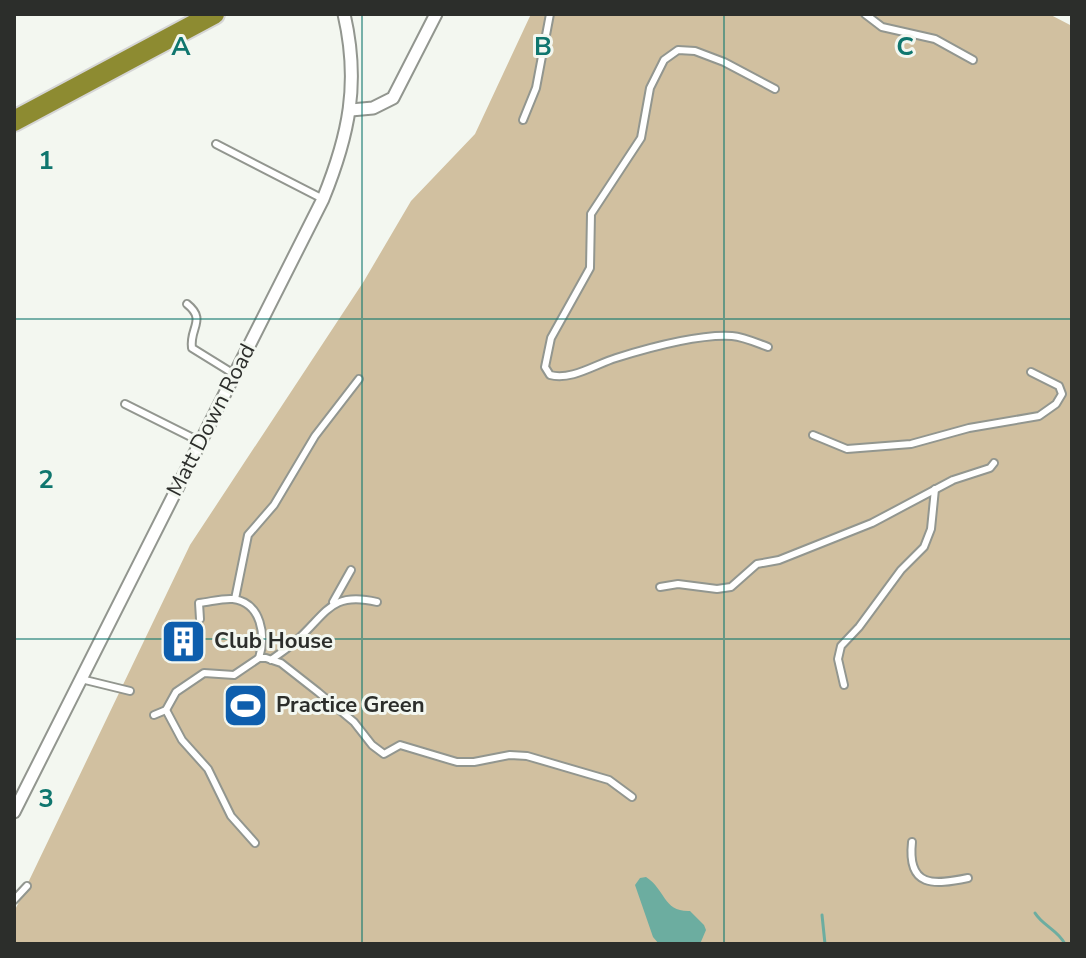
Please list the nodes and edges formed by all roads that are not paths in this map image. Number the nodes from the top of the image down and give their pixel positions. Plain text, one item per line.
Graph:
1 (214, 14) edge
2 (344, 14) edge
3 (436, 14) edge
4 (550, 14) edge
5 (865, 14) edge
6 (973, 60) dead end
7 (775, 89) dead end
8 (351, 110) junction
9 (523, 120) dead end
10 (14, 121) edge
11 (216, 144) dead end
12 (323, 199) junction
13 (187, 304) dead end
14 (768, 347) dead end
15 (1031, 372) dead end
16 (234, 374) junction
17 (359, 379) dead end
18 (125, 404) dead end
19 (813, 435) dead end
20 (201, 442) junction
21 (994, 463) dead end
22 (935, 489) junction
23 (351, 570) dead end
24 (660, 587) dead end
25 (235, 599) junction
26 (377, 602) dead end
27 (331, 605) junction
28 (200, 619) dead end
29 (259, 658) junction
30 (271, 660) junction
31 (81, 679) junction
32 (844, 685) dead end
33 (130, 691) dead end
34 (166, 710) junction
35 (154, 715) dead end
36 (632, 797) dead end
37 (14, 812) edge
38 (912, 842) dead end
39 (255, 843) dead end
40 (968, 878) dead end
41 (27, 886) dead end
42 (14, 900) edge

1 - 10 highway
2 - 8 street, Matt Down Road
3 - 8 street
4 - 9 lane
5 - 6 lane
7 - 14 lane
8 - 12 street, Matt Down Road
11 - 12 lane
12 - 16 street, Matt Down Road
13 - 16 lane
15 - 19 lane
16 - 20 street, Matt Down Road
17 - 25 lane
18 - 20 lane
20 - 31 street, Matt Down Road
21 - 22 lane
22 - 24 lane
22 - 32 lane
23 - 27 lane
25 - 28 lane
25 - 29 lane
26 - 27 lane
27 - 30 lane
29 - 30 lane
29 - 34 lane
30 - 36 lane
31 - 33 lane
31 - 37 street, Matt Down Road
34 - 35 lane
34 - 39 lane
38 - 40 lane
41 - 42 lane

